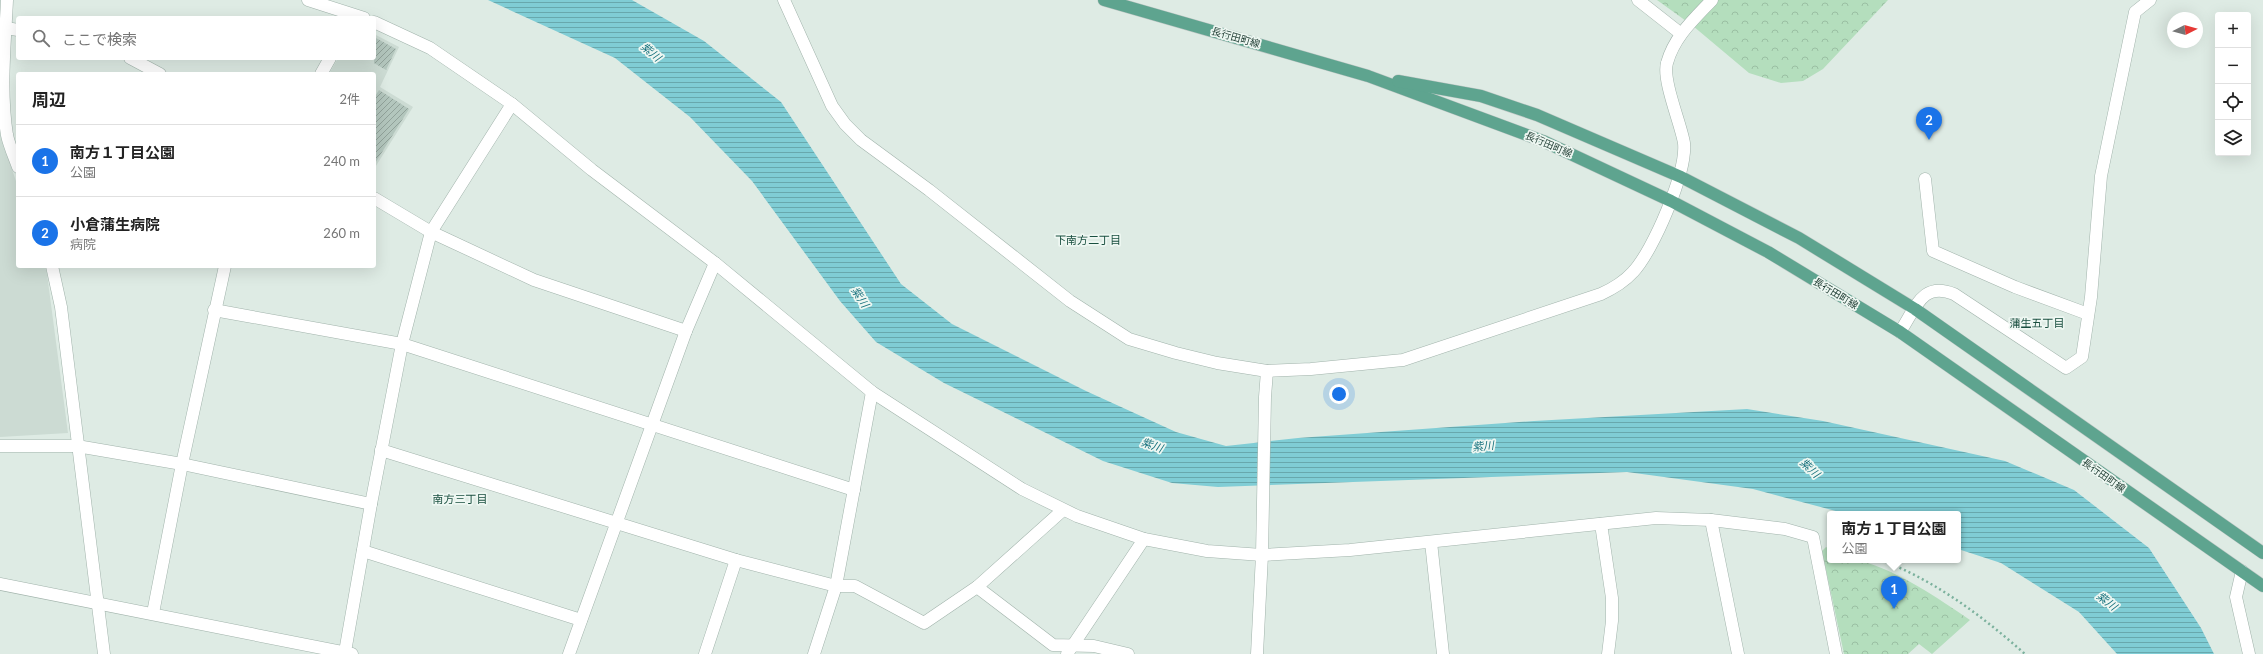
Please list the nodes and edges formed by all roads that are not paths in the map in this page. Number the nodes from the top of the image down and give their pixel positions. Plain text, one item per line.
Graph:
1 (7, 0) edge
2 (308, 0) edge
3 (784, 0) edge
4 (1104, 0) edge
5 (1638, 0) edge
6 (1712, 0) edge
7 (2150, 0) edge
8 (356, 16) edge
9 (376, 23) edge
10 (6, 28) junction
11 (16, 30) edge
12 (1680, 33) junction
13 (134, 60) edge
14 (329, 60) edge
15 (156, 72) edge
16 (321, 72) edge
17 (1368, 76) junction
18 (2, 103) edge
19 (512, 104) junction
20 (16, 160) edge
21 (1681, 177) junction
22 (1925, 179) dead end
23 (376, 199) edge
24 (1671, 201) junction
25 (431, 232) junction
26 (716, 263) junction
27 (52, 268) edge
28 (224, 268) edge
29 (1915, 309) junction
30 (214, 310) junction
31 (2088, 314) junction
32 (686, 331) junction
33 (1900, 332) junction
34 (402, 344) junction
35 (1267, 371) junction
36 (872, 392) junction
37 (651, 426) junction
38 (0, 446) edge
39 (77, 446) junction
40 (381, 450) junction
41 (182, 464) junction
42 (854, 490) junction
43 (371, 504) junction
44 (1063, 510) junction
45 (1711, 520) junction
46 (616, 523) junction
47 (1601, 524) junction
48 (1144, 539) junction
49 (1431, 542) junction
50 (363, 551) junction
51 (2263, 553) edge
52 (1262, 555) junction
53 (736, 560) junction
54 (2242, 571) junction
55 (0, 584) edge
56 (836, 586) junction
57 (2263, 586) edge
58 (977, 587) junction
59 (96, 603) junction
60 (153, 613) junction
61 (581, 620) junction
62 (1069, 650) edge
63 (348, 653) edge
64 (104, 654) edge
65 (569, 654) edge
66 (705, 654) edge
67 (814, 654) edge
68 (1128, 654) edge
69 (1257, 654) edge
70 (1443, 654) edge
71 (1608, 654) edge
72 (1738, 654) edge
73 (1836, 654) edge
74 (2249, 654) edge

1 - 10 street
2 - 8 street
3 - 35 street
4 - 17 main road, 長行田町線
5 - 12 street
6 - 12 street
7 - 31 street
9 - 19 street
10 - 11 street
10 - 18 street
12 - 21 street
13 - 15 street
14 - 16 street
17 - 21 main road, 長行田町線
17 - 24 main road, 長行田町線
18 - 20 street
19 - 25 street
19 - 26 street
21 - 24 street
21 - 29 main road, 長行田町線
22 - 31 street
23 - 25 street
24 - 33 main road, 長行田町線
24 - 35 street
25 - 32 street
25 - 34 street
26 - 32 street
26 - 36 street
27 - 39 street
28 - 30 street
29 - 31 street
29 - 33 street
29 - 51 main road, 長行田町線
30 - 34 street
30 - 41 street
32 - 37 street
33 - 54 main road, 長行田町線
34 - 37 street
34 - 40 street
35 - 52 street
36 - 42 street
36 - 44 street
37 - 42 street
37 - 46 street
38 - 39 street
39 - 41 street
39 - 59 street
40 - 43 street
40 - 46 street
41 - 43 street
41 - 60 street
42 - 56 street
43 - 50 street
44 - 48 street
44 - 58 street
45 - 47 street
45 - 72 street
45 - 73 street
46 - 53 street
46 - 61 street
47 - 49 street
47 - 71 street
48 - 52 street
48 - 62 street
49 - 52 street
49 - 70 street
50 - 61 street
50 - 63 street
52 - 69 street
53 - 56 street
53 - 66 street
54 - 57 main road, 長行田町線
54 - 74 street
55 - 59 street
56 - 58 street
56 - 67 street
58 - 62 street
59 - 60 street
59 - 64 street
60 - 63 street
61 - 65 street
62 - 68 street

